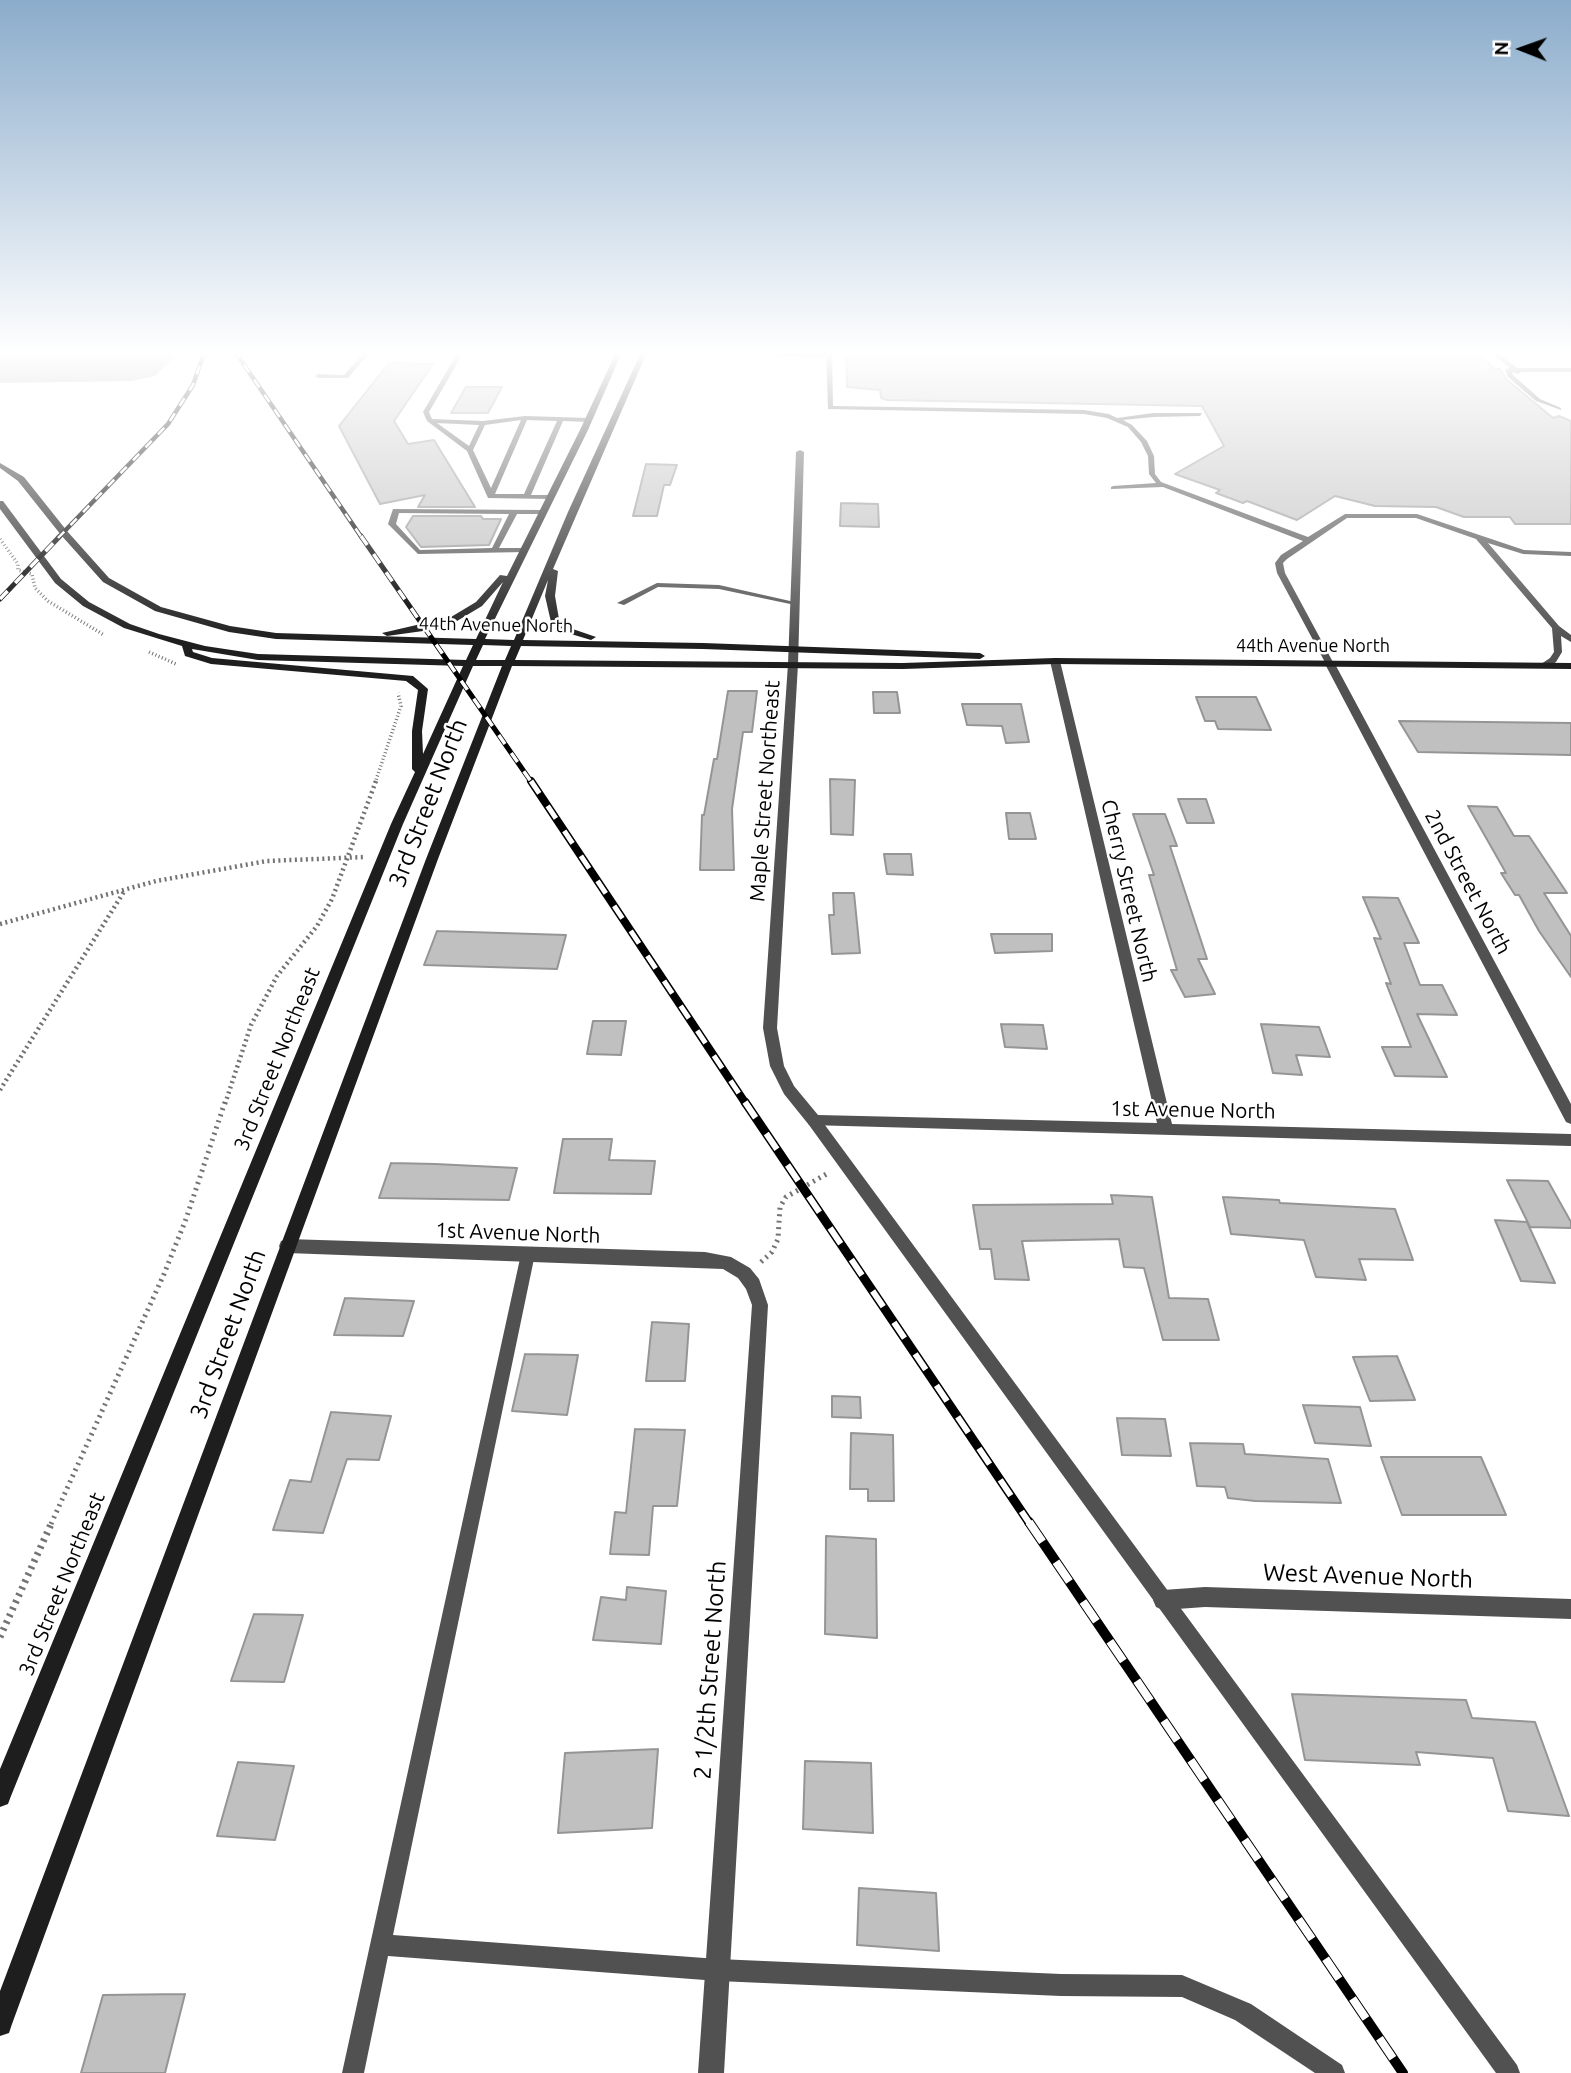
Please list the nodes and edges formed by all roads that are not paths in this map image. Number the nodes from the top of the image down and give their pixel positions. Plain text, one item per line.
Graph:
1 (466, 447) edge
2 (472, 447) edge
3 (512, 447) edge
4 (549, 447) edge
5 (575, 447) edge
6 (602, 447) edge
7 (1147, 447) edge
8 (470, 450) junction
9 (800, 452) dead end
10 (0, 465) edge
11 (1163, 485) junction
12 (1113, 488) dead end
13 (491, 496) junction
14 (526, 497) junction
15 (549, 497) junction
16 (0, 503) edge
17 (514, 512) junction
18 (541, 512) junction
19 (569, 521) junction
20 (1479, 537) junction
21 (1308, 541) junction
22 (522, 550) junction
23 (494, 551) junction
24 (1571, 554) edge
25 (621, 603) dead end
26 (795, 603) junction
27 (1556, 628) junction
28 (276, 636) junction
29 (1571, 639) edge
30 (479, 643) junction
31 (517, 643) junction
32 (187, 644) junction
33 (735, 647) junction
34 (793, 649) junction
35 (1055, 662) junction
36 (470, 663) junction
37 (509, 663) junction
38 (793, 664) junction
39 (1331, 664) junction
40 (1544, 666) junction
41 (1571, 666) edge
42 (419, 775) junction
43 (1571, 1118) edge
44 (814, 1121) junction
45 (1166, 1130) junction
46 (1571, 1140) edge
47 (287, 1246) junction
48 (528, 1254) junction
49 (752, 1268) joint
50 (1163, 1600) junction
51 (1571, 1609) edge
52 (0, 1796) edge
53 (380, 1945) junction
54 (718, 1970) junction
55 (0, 2024) edge
56 (353, 2073) edge
57 (711, 2073) edge
58 (1334, 2073) edge
59 (1509, 2073) edge

1 - 8 lane
2 - 8 lane
3 - 13 lane
4 - 14 lane
5 - 15 main road, 3rd Street Northeast
6 - 19 main road
7 - 11 lane
8 - 13 lane
9 - 26 street, Maple Street Northeast
10 - 28 main road, 44th Avenue North
11 - 12 lane
11 - 21 lane
13 - 14 lane
14 - 15 lane
15 - 18 main road, 3rd Street Northeast
16 - 32 main road, 44th Avenue North
17 - 18 lane
17 - 23 lane
17 - 23 lane
18 - 22 main road, 3rd Street Northeast
19 - 31 main road
19 - 33 main road
20 - 21 lane
20 - 24 lane
20 - 27 lane
21 - 39 lane
22 - 23 lane
22 - 28 main road
22 - 30 main road, 3rd Street Northeast
25 - 26 lane
26 - 34 street, Maple Street Northeast
27 - 29 lane
27 - 40 lane
28 - 30 main road, 44th Avenue North
30 - 31 main road, 44th Avenue North
30 - 36 main road, 3rd Street Northeast
31 - 33 main road, 44th Avenue North
31 - 37 main road
32 - 36 main road, 44th Avenue North
32 - 42 main road
33 - 34 main road, 44th Avenue North
34 - 35 main road, 44th Avenue North
34 - 38 street, Maple Street Northeast
35 - 38 main road, 44th Avenue North
35 - 39 main road, 44th Avenue North
35 - 45 street, Cherry Street North
36 - 37 main road, 44th Avenue North
36 - 42 main road, 3rd Street Northeast
37 - 38 main road, 44th Avenue North
37 - 47 main road, 3rd Street North
38 - 44 street, Maple Street Northeast
39 - 40 main road, 44th Avenue North
39 - 43 street, 2nd Street North
40 - 41 main road, 44th Avenue North
42 - 52 main road, 3rd Street Northeast
44 - 45 street, 1st Avenue North
44 - 50 lane
45 - 46 street, 1st Avenue North
47 - 48 street, 1st Avenue North
47 - 55 main road, 3rd Street North
48 - 49 street, 1st Avenue North
48 - 53 lane
49 - 54 street, 2 1/2th Street North
50 - 51 street, West Avenue North
50 - 59 lane
53 - 54 lane
53 - 56 lane
54 - 57 street, 2 1/2th Street North
54 - 58 lane

